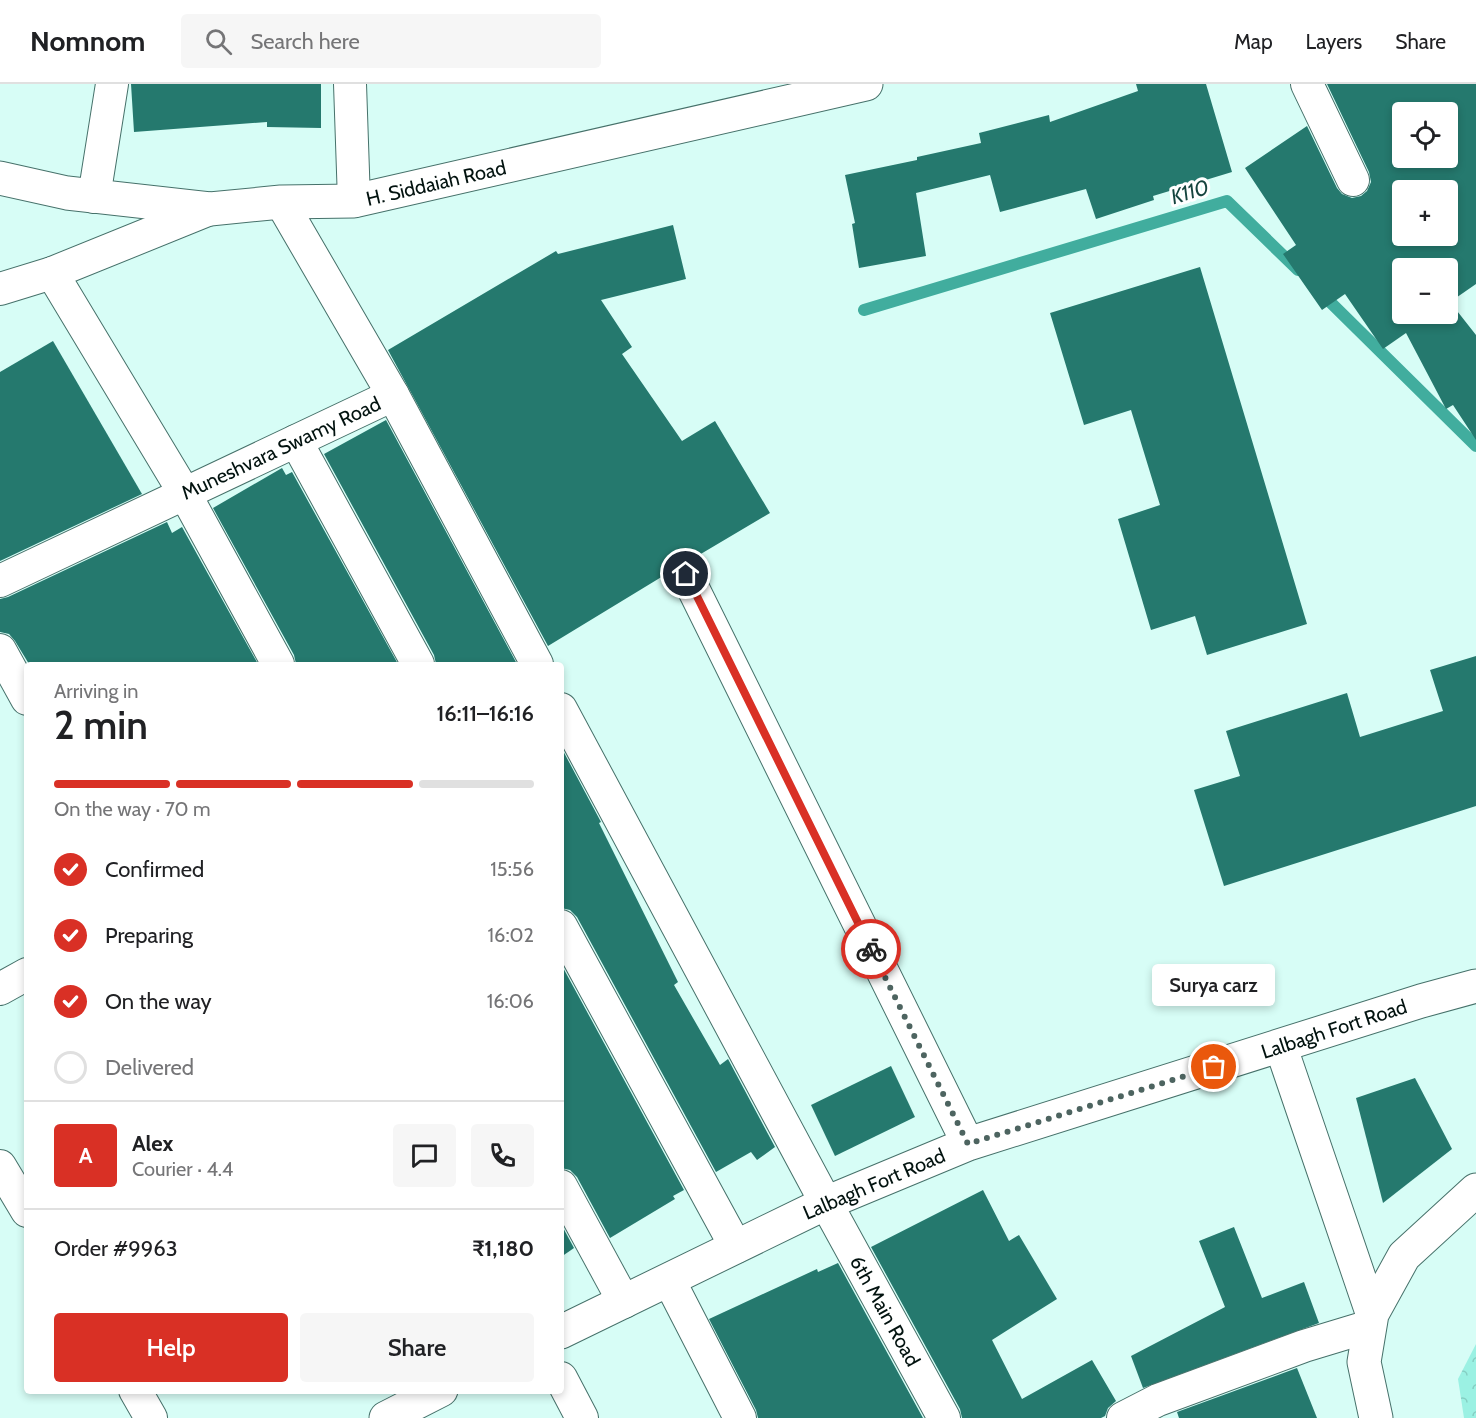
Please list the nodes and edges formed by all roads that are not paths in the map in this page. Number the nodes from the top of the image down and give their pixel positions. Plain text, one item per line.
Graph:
1 (112, 84) edge
2 (350, 84) edge
3 (866, 84) edge
4 (1307, 84) edge
5 (810, 90) edge
6 (0, 178) edge
7 (1353, 180) dead end
8 (94, 196) junction
9 (354, 201) junction
10 (281, 202) junction
11 (210, 209) junction
12 (52, 273) junction
13 (0, 289) edge
14 (393, 395) junction
15 (296, 441) junction
16 (185, 494) junction
17 (686, 574) dead end
18 (0, 581) edge
19 (0, 650) edge
20 (277, 662) edge
21 (417, 662) edge
22 (536, 662) edge
23 (24, 694) edge
24 (564, 715) edge
25 (564, 932) edge
26 (24, 976) edge
27 (1476, 986) edge
28 (0, 989) edge
29 (1281, 1047) junction
30 (968, 1144) junction
31 (0, 1166) edge
32 (1476, 1190) edge
33 (564, 1192) edge
34 (826, 1203) junction
35 (24, 1206) edge
36 (736, 1247) junction
37 (669, 1280) junction
38 (624, 1302) junction
39 (1371, 1320) junction
40 (564, 1331) edge
41 (564, 1384) edge
42 (137, 1394) edge
43 (151, 1418) edge
44 (582, 1418) edge
45 (740, 1418) edge
46 (944, 1418) edge
47 (1123, 1418) edge
48 (1376, 1418) edge

1 - 8 street
2 - 9 street
3 - 5 main road, H. Siddaiah Road
4 - 7 street
5 - 9 main road, H. Siddaiah Road
6 - 8 main road, H. Siddaiah Road
8 - 11 main road, H. Siddaiah Road
9 - 10 main road, H. Siddaiah Road
10 - 11 main road, H. Siddaiah Road
10 - 14 street, Muneshvara Swamy Road
11 - 12 street
12 - 13 street
12 - 16 street
14 - 15 street, Muneshvara Swamy Road
14 - 22 street
15 - 16 street, Muneshvara Swamy Road
15 - 21 street
16 - 18 street, Muneshvara Swamy Road
16 - 20 street
17 - 30 street
19 - 23 street
24 - 34 street, 6th Main Road
25 - 36 street
26 - 28 street
27 - 29 main road, Lalbagh Fort Road
29 - 30 main road, Lalbagh Fort Road
29 - 39 street
30 - 34 main road, Lalbagh Fort Road
31 - 35 street
32 - 39 main road
33 - 38 street
34 - 36 main road, Lalbagh Fort Road
34 - 46 street, 6th Main Road
36 - 37 main road, Lalbagh Fort Road
37 - 38 main road, Lalbagh Fort Road
37 - 45 street
38 - 40 main road, Lalbagh Fort Road
39 - 47 street
39 - 48 main road
41 - 44 street
42 - 43 street

